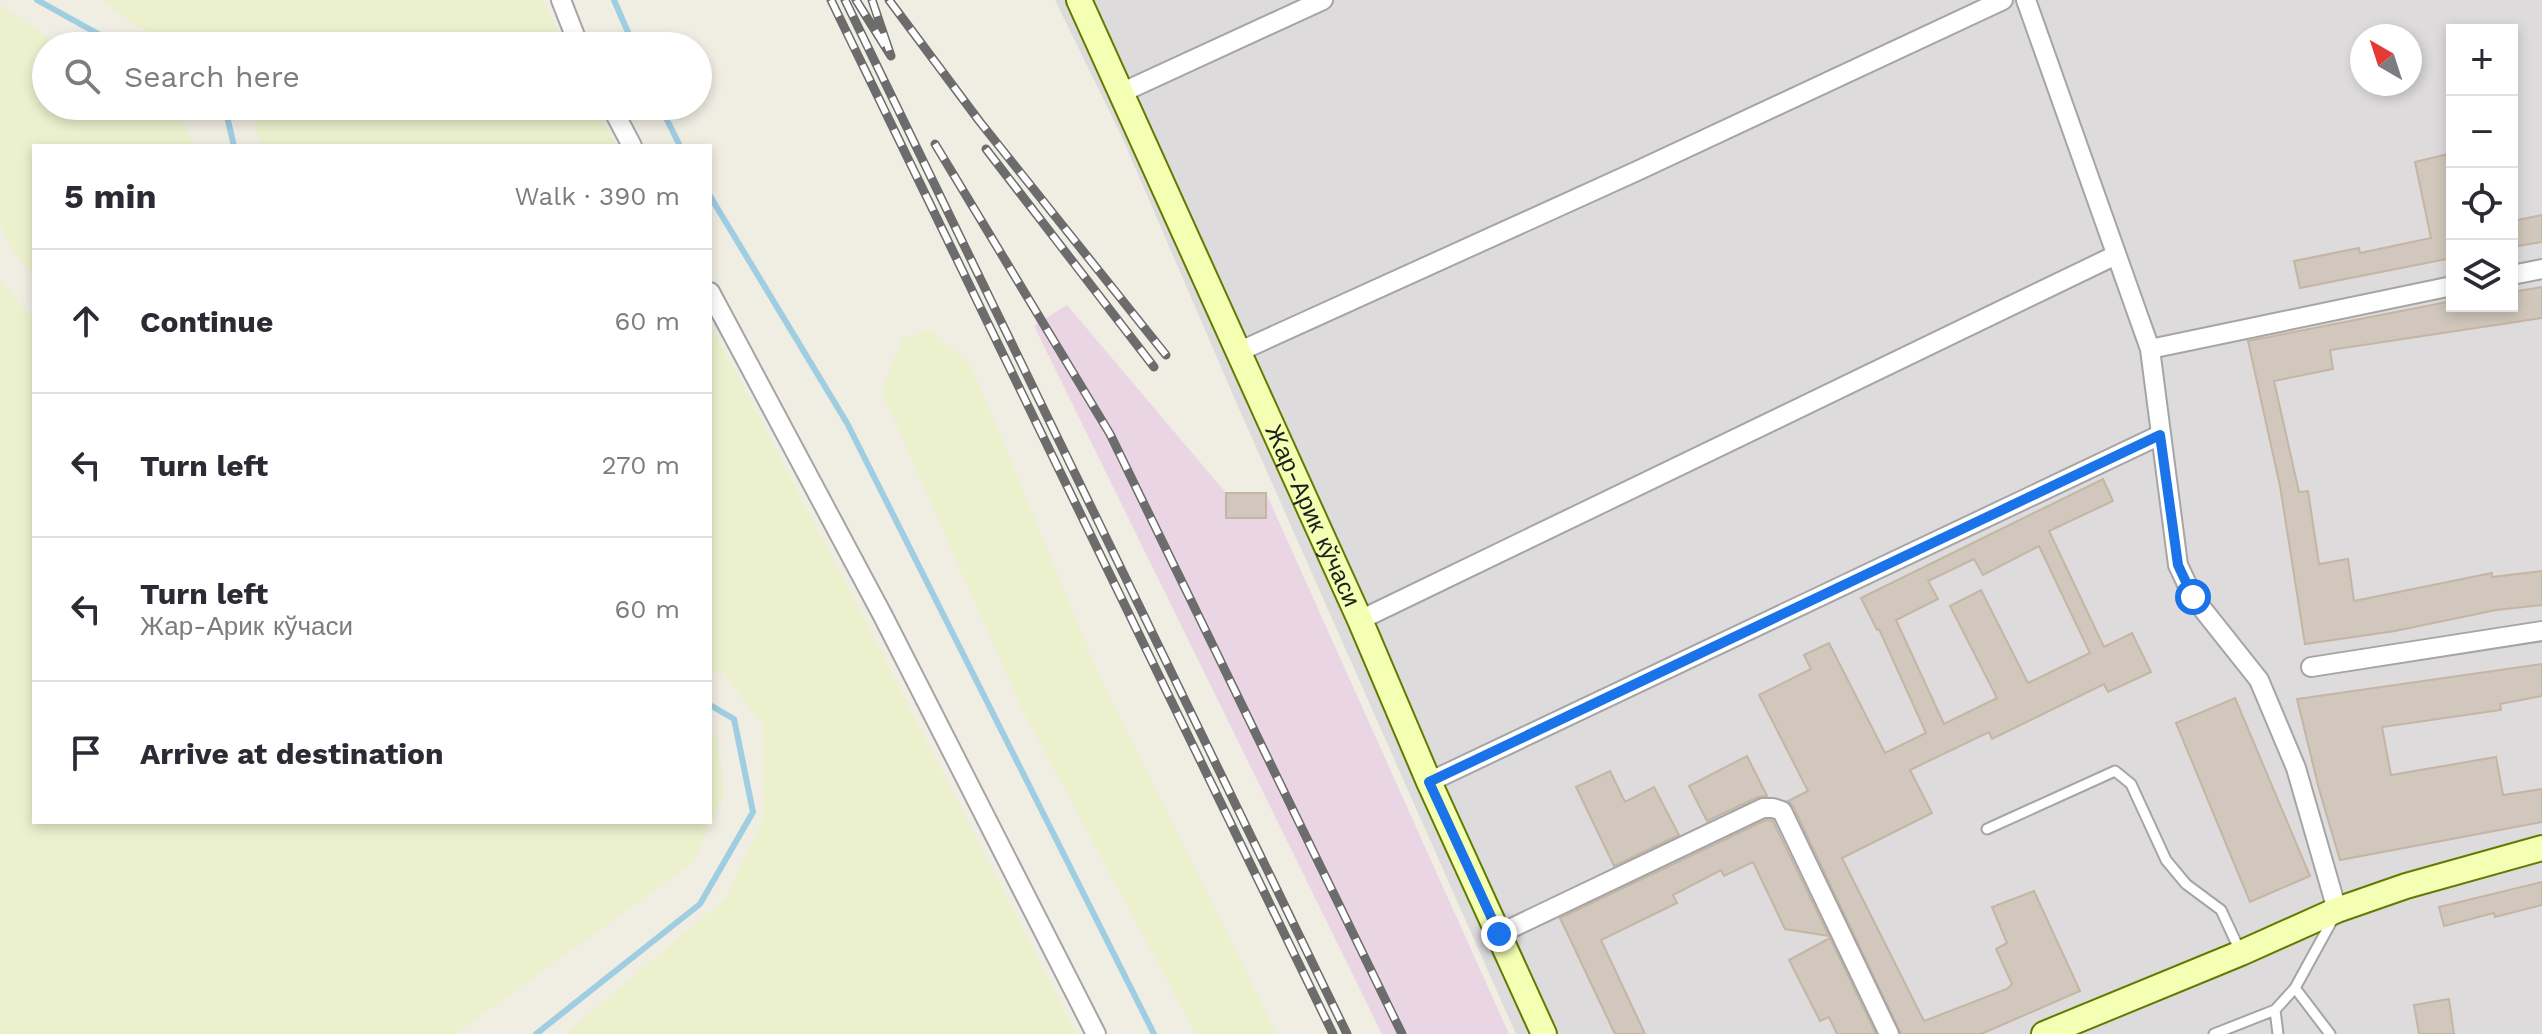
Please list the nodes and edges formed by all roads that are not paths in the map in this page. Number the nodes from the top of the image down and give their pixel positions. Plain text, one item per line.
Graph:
1 (561, 0) edge
2 (1079, 0) edge
3 (1323, 0) edge
4 (2003, 0) edge
5 (2026, 0) edge
6 (574, 32) edge
7 (1123, 92) junction
8 (618, 120) edge
9 (631, 144) edge
10 (2116, 255) junction
11 (2542, 269) edge
12 (2518, 274) edge
13 (2446, 287) edge
14 (712, 296) edge
15 (2150, 349) junction
16 (1238, 352) junction
17 (2160, 435) junction
18 (1360, 620) junction
19 (2542, 631) edge
20 (2311, 667) dead end
21 (1429, 782) junction
22 (1987, 829) dead end
23 (2542, 848) edge
24 (2337, 910) junction
25 (1499, 934) junction
26 (2241, 953) junction
27 (2295, 988) junction
28 (2275, 1010) junction
29 (1096, 1034) edge
30 (1544, 1034) edge
31 (1889, 1034) edge
32 (2044, 1034) edge
33 (2214, 1034) edge
34 (2278, 1034) edge
35 (2330, 1034) edge

1 - 6 street
2 - 7 main road, Жар-Арик кўчаси
3 - 7 street
4 - 16 street
5 - 10 street
7 - 16 main road, Жар-Арик кўчаси
8 - 9 street
10 - 15 street
10 - 18 street
11 - 12 street
13 - 15 street
14 - 29 street
15 - 17 street
16 - 18 main road, Жар-Арик кўчаси
17 - 21 street
17 - 24 street
18 - 21 main road, Жар-Арик кўчаси
19 - 20 street
21 - 25 main road, Жар-Арик кўчаси
22 - 26 lane
23 - 24 main road
24 - 26 main road
24 - 27 lane
25 - 30 main road, Жар-Арик кўчаси
25 - 31 street
26 - 32 main road
27 - 28 lane
27 - 35 lane
28 - 33 lane
28 - 34 lane

